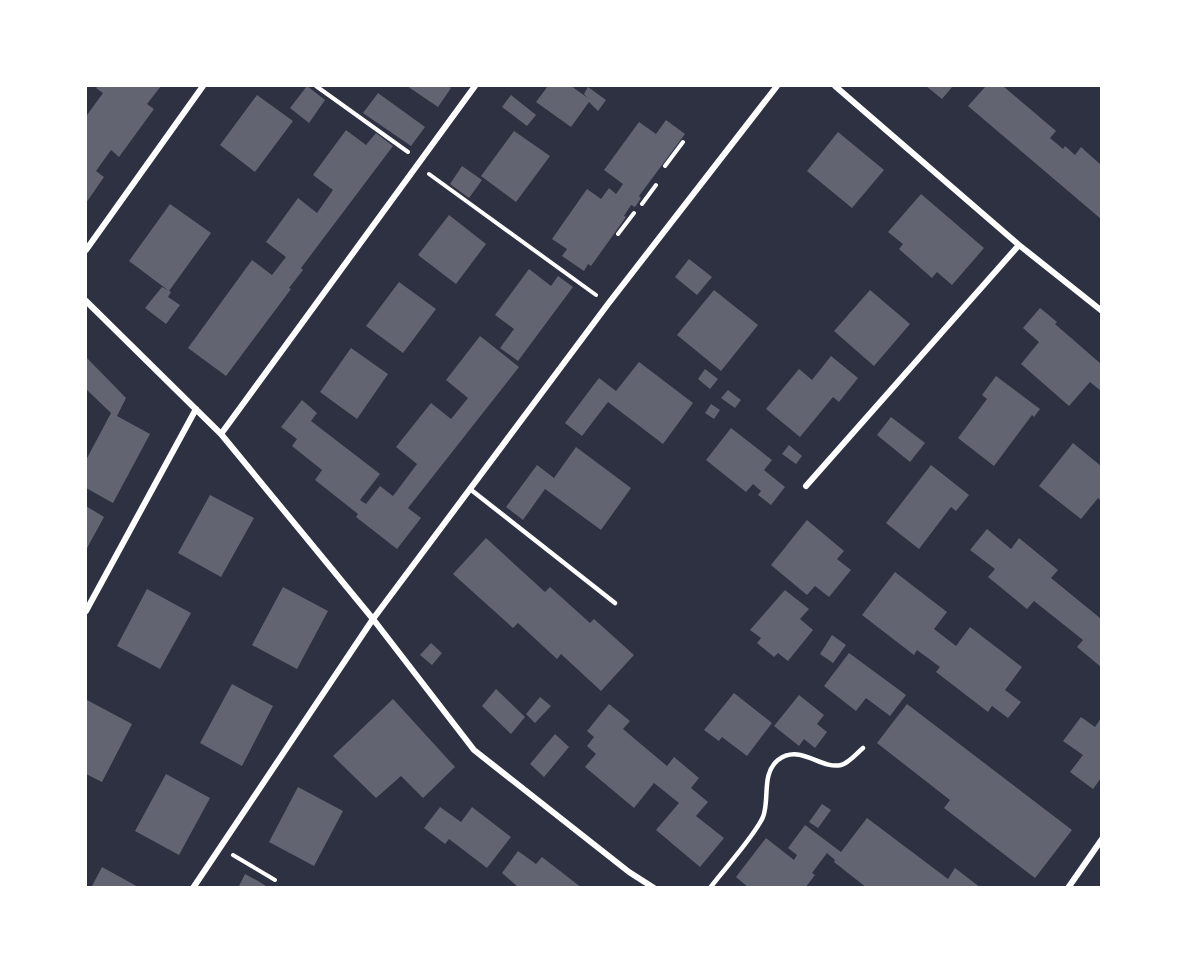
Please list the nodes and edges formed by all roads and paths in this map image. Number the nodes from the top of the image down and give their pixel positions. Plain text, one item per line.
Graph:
1 (203, 86) edge
2 (316, 86) edge
3 (475, 86) edge
4 (777, 86) edge
5 (835, 86) edge
6 (683, 142) dead end
7 (421, 162) junction
8 (665, 166) dead end
9 (657, 185) dead end
10 (642, 204) dead end
11 (634, 213) dead end
12 (618, 234) dead end
13 (1019, 245) junction
14 (86, 250) edge
15 (86, 301) edge
16 (608, 304) junction
17 (1101, 311) edge
18 (196, 408) junction
19 (221, 434) junction
20 (806, 486) dead end
21 (470, 489) junction
22 (615, 603) dead end
23 (86, 611) edge
24 (373, 619) junction
25 (862, 748) dead end
26 (1101, 839) edge
27 (219, 848) junction
28 (275, 880) dead end
29 (193, 888) edge
30 (654, 888) edge
31 (710, 888) edge
32 (1068, 888) edge

1 - 14 street
2 - 7 path
3 - 7 street
4 - 16 street
5 - 13 street
6 - 8 path
7 - 16 path
7 - 19 street
9 - 10 path
11 - 12 path
13 - 17 street
13 - 20 street
15 - 18 street
16 - 21 street
18 - 19 street
18 - 23 street
19 - 24 street
21 - 22 lane
21 - 24 street
24 - 27 street
24 - 30 street
25 - 31 lane
26 - 32 street
27 - 28 path
27 - 29 street

